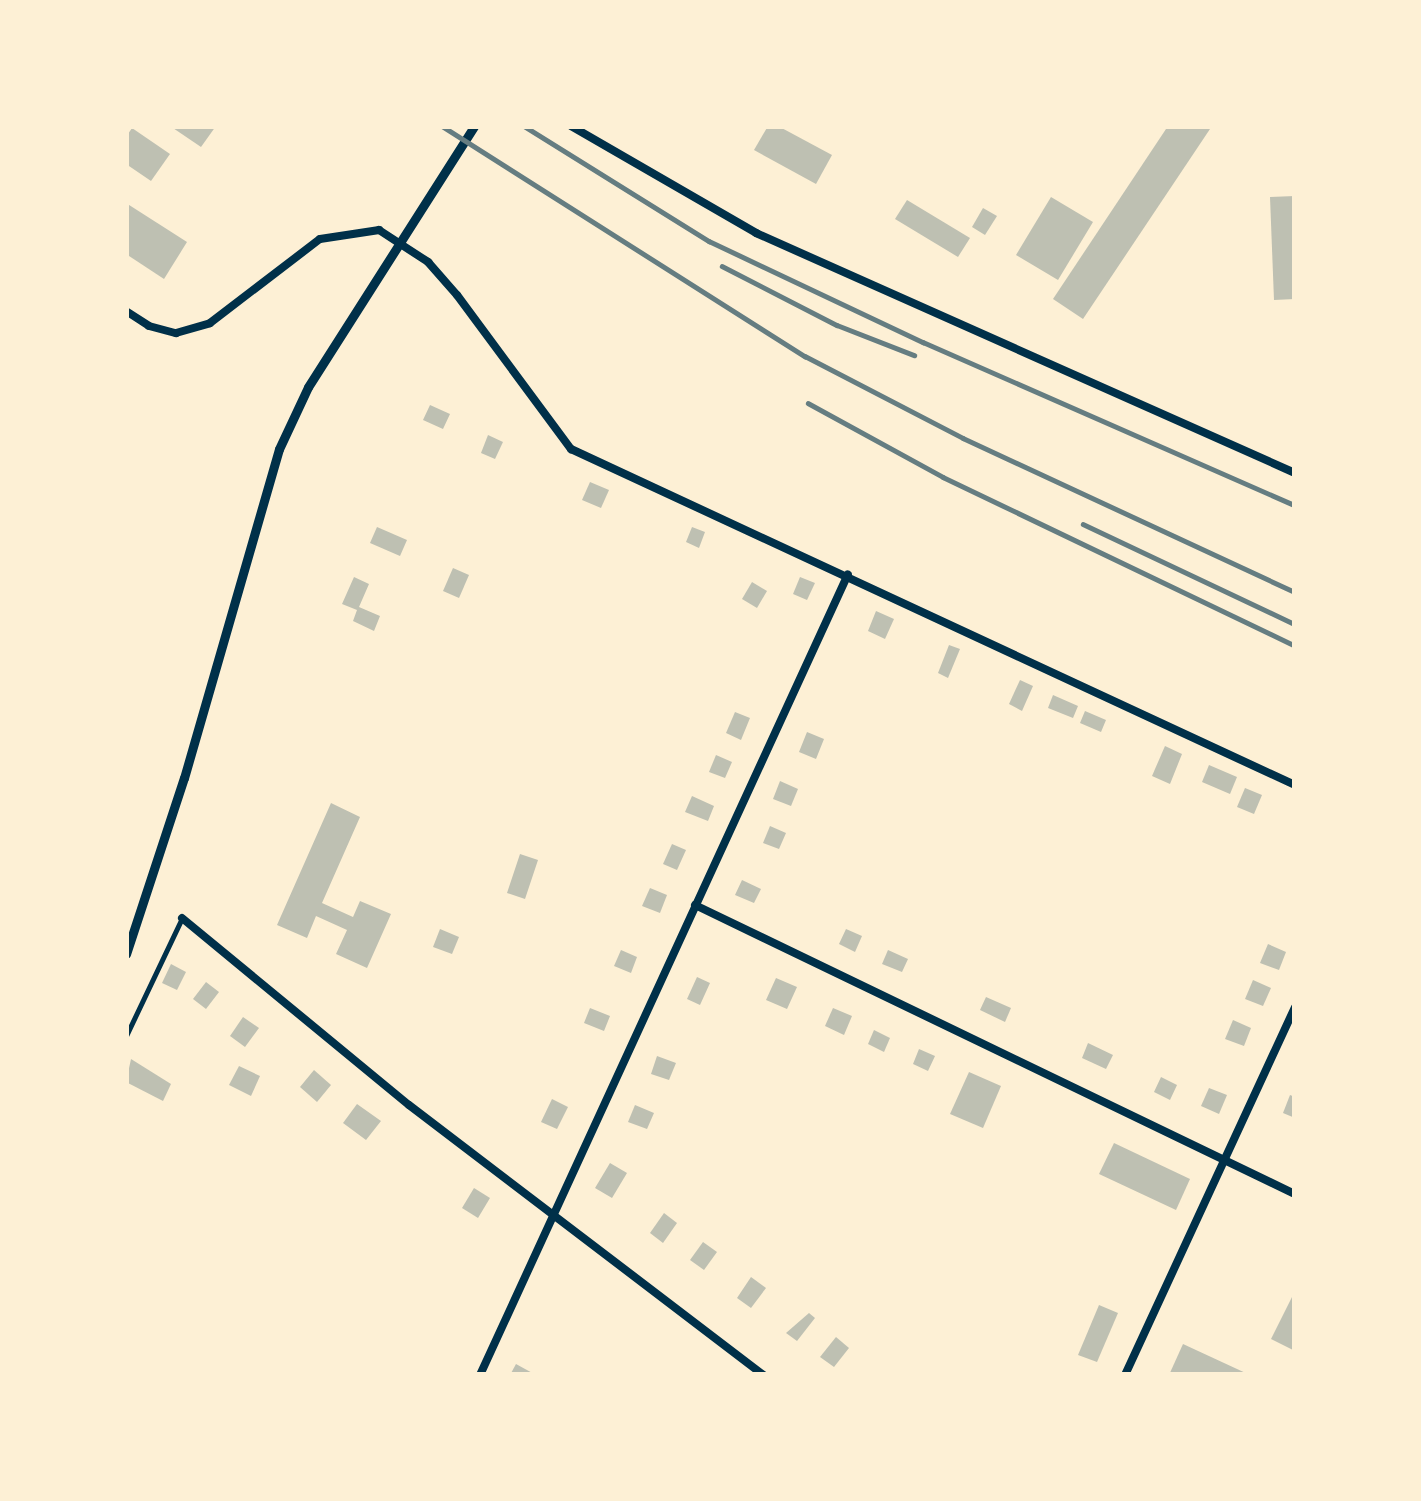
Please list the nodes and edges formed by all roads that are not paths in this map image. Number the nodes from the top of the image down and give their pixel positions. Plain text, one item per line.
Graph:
1 (474, 126) edge
2 (571, 126) edge
3 (126, 311) edge
4 (1295, 472) edge
5 (848, 574) junction
6 (1295, 785) edge
7 (695, 905) junction
8 (182, 918) joint
9 (126, 954) edge
10 (1295, 1007) edge
11 (126, 1036) edge
12 (1228, 1162) junction
13 (1295, 1194) edge
14 (551, 1209) junction
15 (480, 1375) edge
16 (764, 1375) edge
17 (1125, 1375) edge

1 - 9 street
2 - 4 street
3 - 5 street
5 - 6 street
5 - 7 street
7 - 12 street
7 - 14 street
8 - 11 lane
8 - 14 street
10 - 12 street
12 - 13 street
12 - 17 street
14 - 15 street
14 - 16 street

